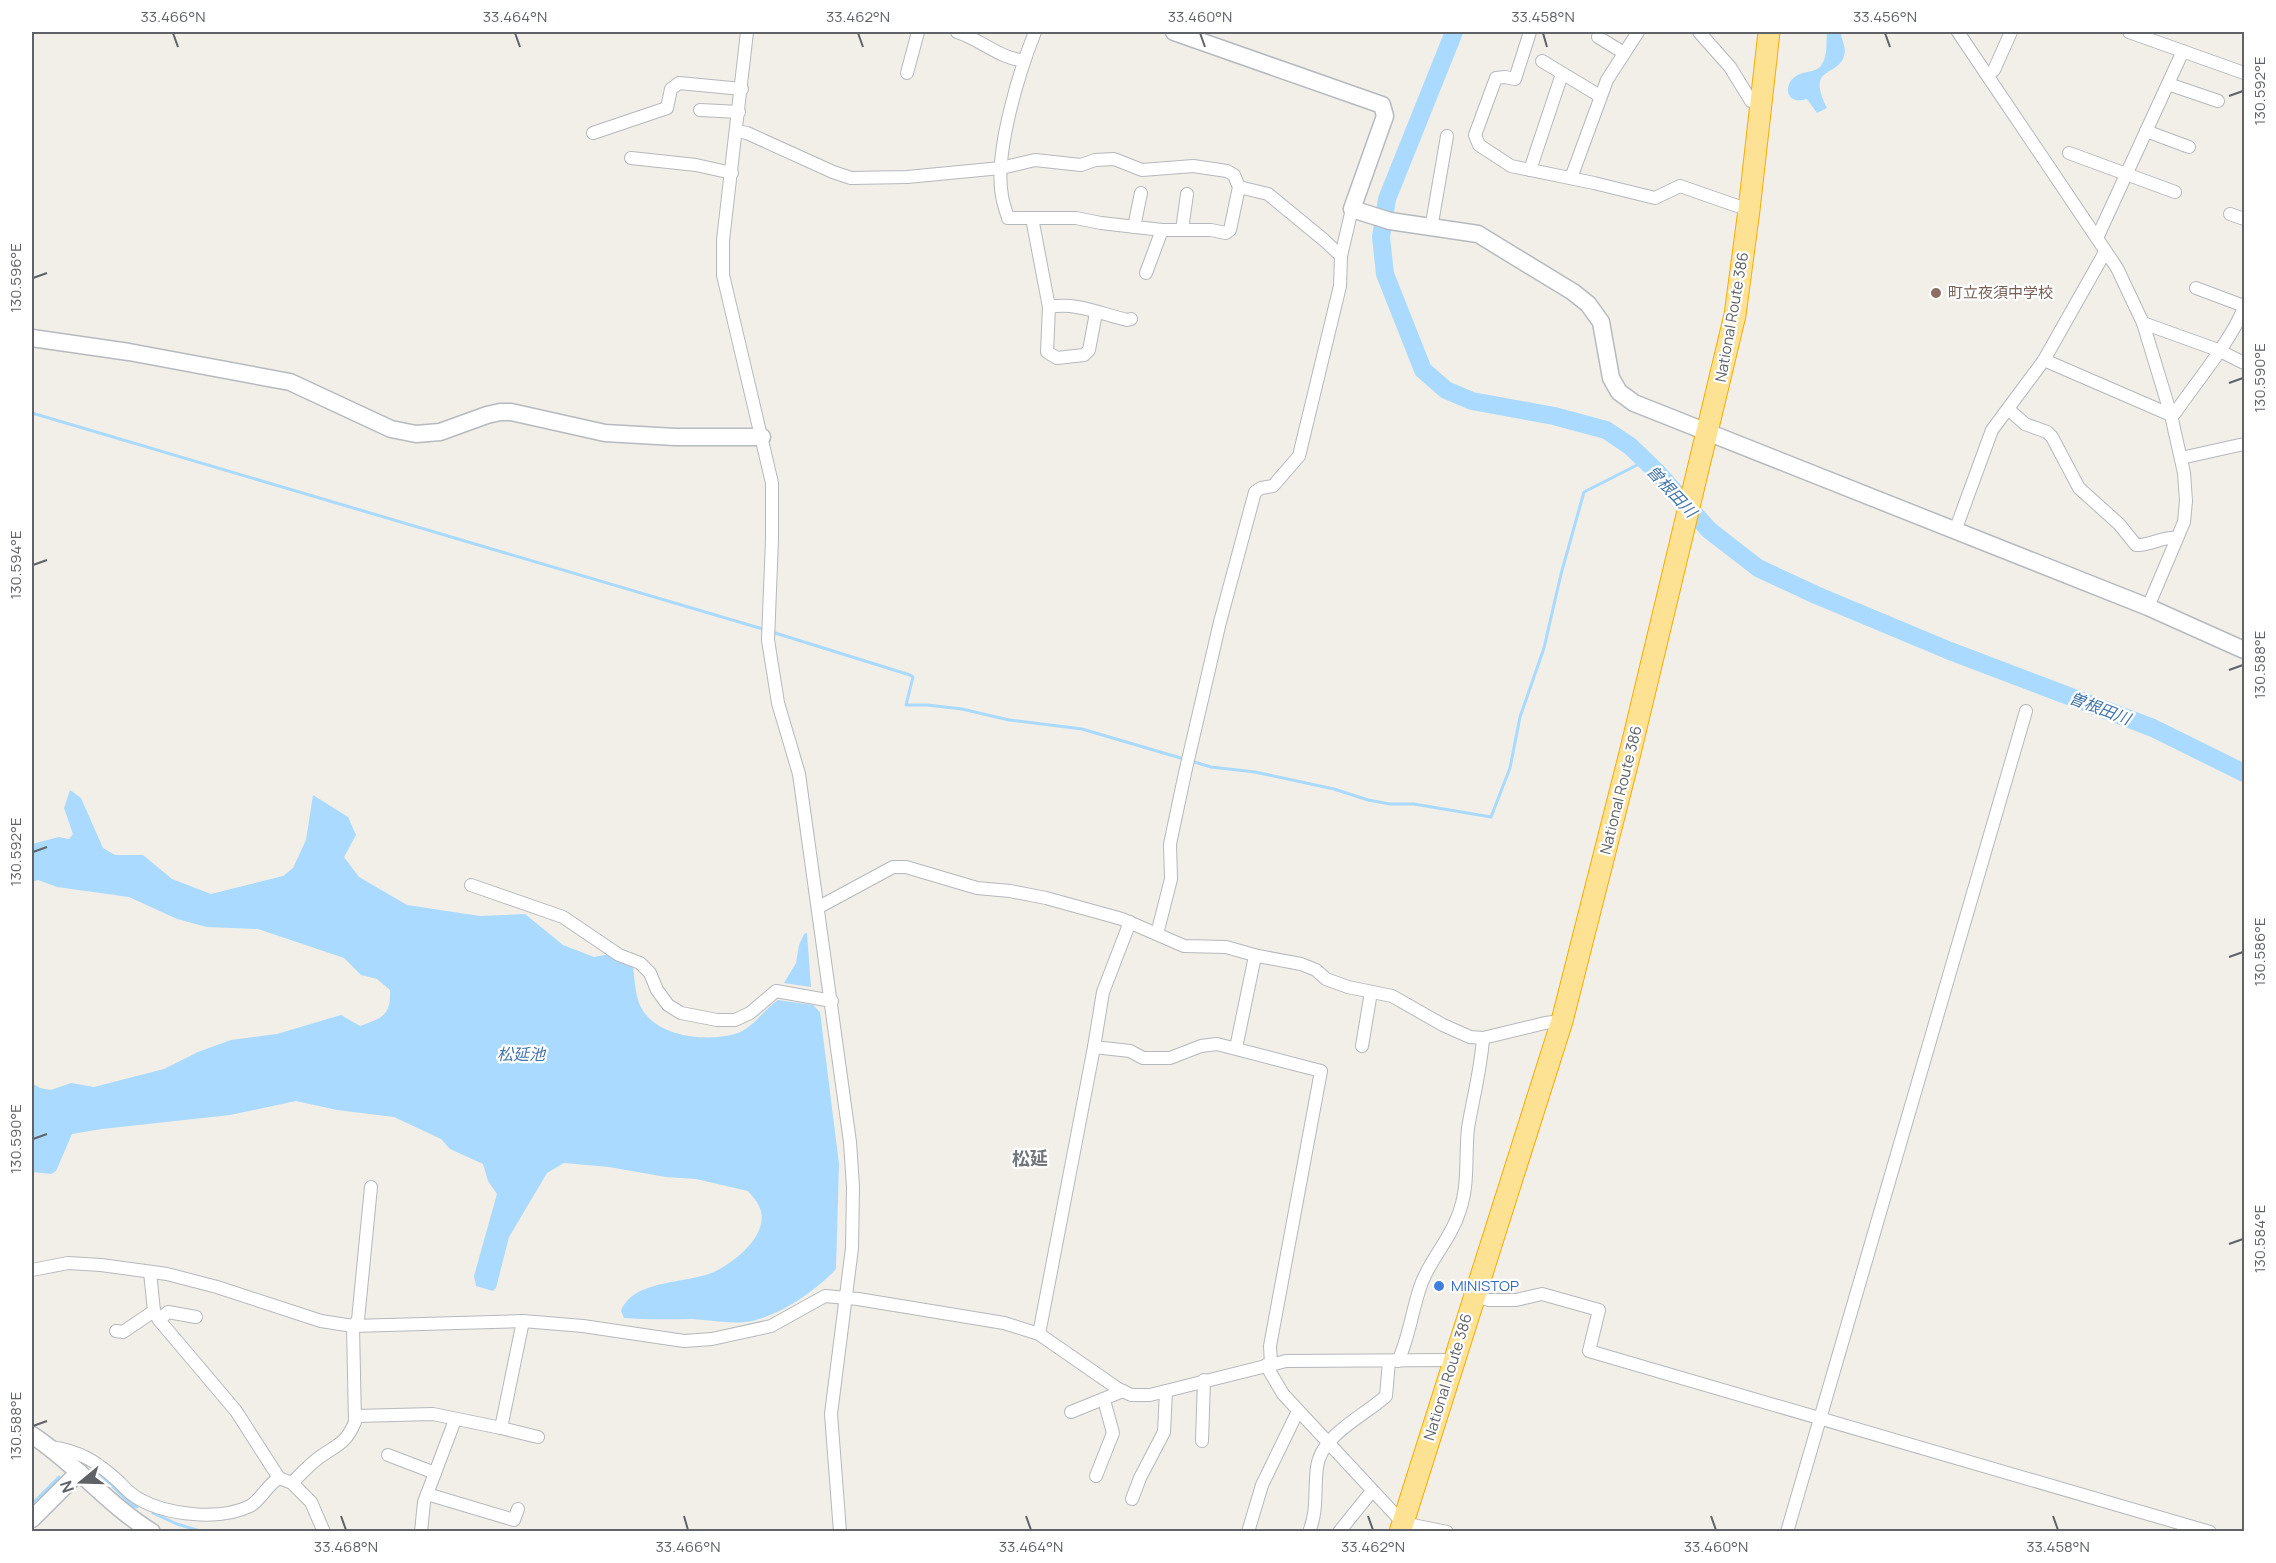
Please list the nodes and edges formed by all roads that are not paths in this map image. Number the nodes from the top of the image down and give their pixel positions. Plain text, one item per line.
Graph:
1 (747, 32) edge
2 (918, 32) edge
3 (957, 32) edge
4 (1035, 32) edge
5 (1174, 32) edge
6 (1530, 32) edge
7 (1638, 32) edge
8 (1699, 32) edge
9 (1769, 32) edge
10 (1958, 32) edge
11 (2011, 32) edge
12 (2129, 32) edge
13 (1598, 37) dead end
14 (2183, 51) junction
15 (1624, 53) junction
16 (1024, 60) junction
17 (1542, 61) dead end
18 (907, 73) dead end
19 (2244, 73) edge
20 (1562, 74) junction
21 (1988, 75) junction
22 (2168, 84) junction
23 (742, 89) junction
24 (1600, 96) junction
25 (2218, 101) dead end
26 (1761, 105) junction
27 (700, 110) dead end
28 (739, 112) junction
29 (737, 131) junction
30 (2146, 131) junction
31 (593, 134) dead end
32 (1447, 136) dead end
33 (2189, 147) dead end
34 (2068, 153) dead end
35 (631, 158) dead end
36 (1001, 168) junction
37 (1530, 170) junction
38 (732, 173) junction
39 (2126, 174) junction
40 (1571, 178) junction
41 (1239, 187) junction
42 (2175, 192) dead end
43 (1141, 193) dead end
44 (1187, 194) dead end
45 (1749, 210) junction
46 (1357, 211) junction
47 (2230, 214) dead end
48 (1032, 218) junction
49 (2244, 219) edge
50 (1134, 227) junction
51 (1431, 229) junction
52 (1162, 230) junction
53 (1182, 230) junction
54 (2097, 238) junction
55 (2105, 252) junction
56 (1341, 256) junction
57 (1146, 273) dead end
58 (2196, 288) dead end
59 (1049, 307) junction
60 (2244, 307) edge
61 (1096, 313) junction
62 (1131, 319) dead end
63 (2144, 323) junction
64 (32, 338) edge
65 (2218, 350) junction
66 (2044, 360) junction
67 (2244, 363) edge
68 (2008, 409) junction
69 (2171, 415) junction
70 (1709, 432) junction
71 (762, 437) junction
72 (2244, 444) edge
73 (2181, 458) junction
74 (1955, 531) junction
75 (2177, 538) junction
76 (2148, 607) junction
77 (2244, 650) edge
78 (2026, 711) dead end
79 (471, 885) dead end
80 (819, 906) junction
81 (1130, 922) junction
82 (1157, 934) junction
83 (1255, 956) junction
84 (1371, 992) junction
85 (832, 1001) junction
86 (1562, 1021) junction
87 (1483, 1038) junction
88 (1362, 1046) dead end
89 (1094, 1047) junction
90 (1236, 1048) junction
91 (371, 1187) dead end
92 (32, 1270) edge
93 (150, 1272) junction
94 (1474, 1296) junction
95 (846, 1299) junction
96 (157, 1316) junction
97 (196, 1317) dead end
98 (523, 1321) junction
99 (353, 1326) junction
100 (116, 1331) dead end
101 (1040, 1334) junction
102 (1453, 1360) junction
103 (1393, 1361) junction
104 (1268, 1365) junction
105 (1204, 1380) junction
106 (1123, 1391) junction
107 (1166, 1391) junction
108 (1104, 1400) junction
109 (1298, 1411) junction
110 (1071, 1412) dead end
111 (356, 1416) junction
112 (1820, 1418) junction
113 (455, 1419) junction
114 (501, 1428) junction
115 (32, 1435) edge
116 (538, 1437) dead end
117 (1202, 1441) dead end
118 (1328, 1444) junction
119 (50, 1447) junction
120 (388, 1455) dead end
121 (103, 1468) junction
122 (435, 1473) junction
123 (1096, 1476) dead end
124 (85, 1477) junction
125 (279, 1478) junction
126 (292, 1483) junction
127 (1372, 1491) junction
128 (427, 1494) junction
129 (1132, 1499) dead end
130 (145, 1501) junction
131 (518, 1509) dead end
132 (32, 1519) edge
133 (1402, 1527) edge
134 (149, 1530) edge
135 (324, 1532) edge
136 (421, 1532) edge
137 (840, 1532) edge
138 (1248, 1532) edge
139 (1309, 1532) edge
140 (1339, 1532) edge
141 (1448, 1532) edge
142 (1787, 1532) edge
143 (2210, 1532) edge

1 - 23 street
2 - 18 street
3 - 16 street
4 - 16 street
5 - 46 street
6 - 37 street
7 - 15 street
8 - 26 street
9 - 26 highway, National Route 386
10 - 21 street
11 - 21 street
12 - 14 street
13 - 15 street
14 - 19 street
14 - 22 street
15 - 24 street
16 - 36 street
17 - 20 street
20 - 24 street
20 - 37 street
21 - 54 street
22 - 25 street
22 - 30 street
23 - 28 street
23 - 31 street
24 - 40 street
26 - 45 highway, National Route 386
27 - 28 street
28 - 29 street
29 - 36 street
29 - 38 street
30 - 33 street
30 - 39 street
32 - 51 street
34 - 39 street
35 - 38 street
36 - 41 street
36 - 48 street
37 - 40 street
38 - 71 street
39 - 42 street
39 - 54 street
40 - 45 street
41 - 53 street
41 - 56 street
43 - 50 street
44 - 53 street
45 - 70 highway, National Route 386
46 - 51 street
46 - 56 street
47 - 49 street
48 - 50 street
48 - 59 street
50 - 52 street
51 - 70 street
52 - 53 street
52 - 57 street
54 - 55 street
55 - 63 street
55 - 66 street
56 - 82 street
58 - 60 street
59 - 61 street
59 - 61 street
60 - 65 street
61 - 62 street
63 - 65 street
63 - 69 street
64 - 71 street
65 - 67 street
65 - 69 street
66 - 68 street
66 - 69 street
68 - 74 street
68 - 75 street
69 - 73 street
70 - 74 street
70 - 86 highway, National Route 386
71 - 80 street
72 - 73 street
73 - 75 street
74 - 76 street
75 - 76 street
76 - 77 street
78 - 112 street
79 - 85 street
80 - 81 street
80 - 85 street
81 - 82 street
81 - 89 street
82 - 83 street
83 - 84 street
83 - 90 street
84 - 87 street
84 - 88 street
85 - 95 street
86 - 87 street
86 - 94 highway, National Route 386
87 - 103 street
89 - 90 street
89 - 101 street
90 - 104 street
91 - 99 street
92 - 93 street
93 - 96 street
93 - 99 street
94 - 102 highway, National Route 386
94 - 112 street
95 - 98 street
95 - 101 street
95 - 137 street
96 - 97 street
96 - 100 street
96 - 125 street
98 - 99 street
98 - 114 street
99 - 111 street
101 - 106 street
102 - 103 street
102 - 133 highway, National Route 386
103 - 104 street
103 - 118 street
104 - 105 street
104 - 109 street
105 - 107 street
105 - 117 street
106 - 107 street
106 - 108 street
107 - 129 street
108 - 110 street
108 - 123 street
109 - 118 street
109 - 138 street
111 - 113 street
111 - 126 street
112 - 142 street
112 - 143 street
113 - 114 street
113 - 122 street
114 - 116 street
115 - 119 street
118 - 127 street
118 - 139 street
119 - 121 street
119 - 124 street
120 - 122 street
121 - 124 street
121 - 130 street
122 - 128 street
124 - 132 street
124 - 134 street
125 - 126 street
125 - 130 street
126 - 135 street
127 - 133 street
127 - 140 street
128 - 131 street
128 - 136 street
130 - 134 street
133 - 141 street

